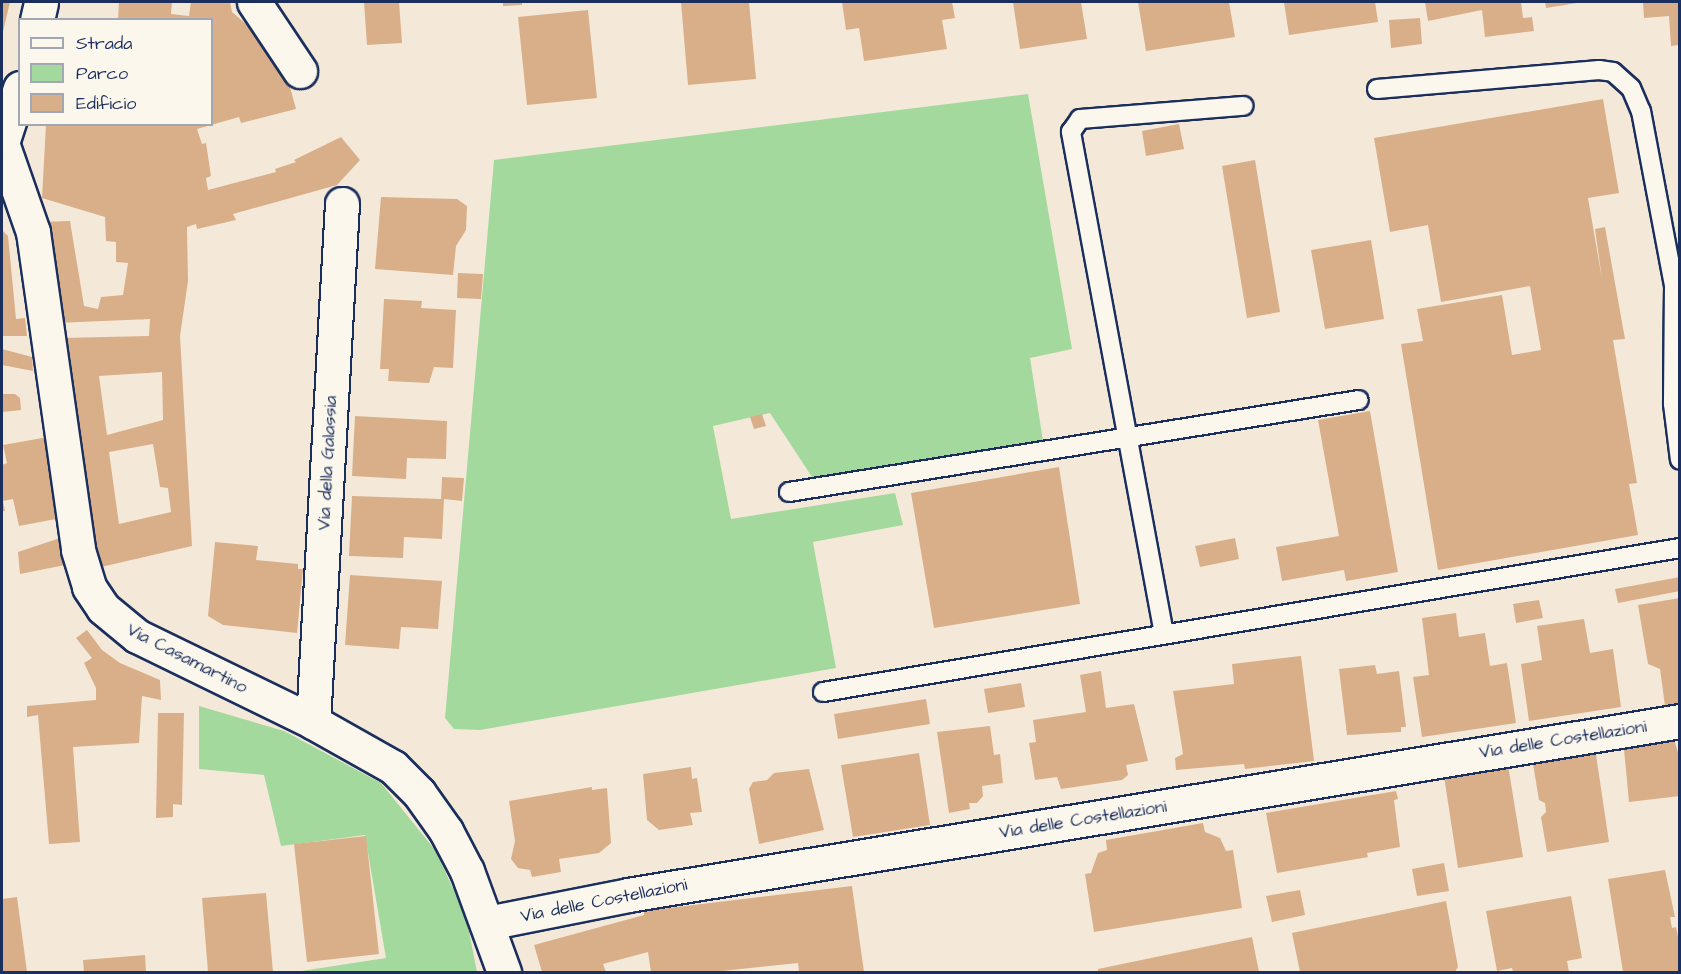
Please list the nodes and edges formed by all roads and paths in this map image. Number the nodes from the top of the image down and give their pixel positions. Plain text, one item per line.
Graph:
1 (41, 2) edge
2 (254, 2) edge
3 (37, 18) edge
4 (300, 71) dead end
5 (1377, 89) dead end
6 (18, 94) edge
7 (1243, 106) dead end
8 (2, 143) edge
9 (342, 204) dead end
10 (1359, 400) dead end
11 (1129, 437) junction
12 (1680, 460) edge
13 (789, 492) dead end
14 (1680, 548) edge
15 (1164, 634) junction
16 (823, 692) dead end
17 (1680, 721) edge
18 (313, 722) junction
19 (488, 923) junction
20 (504, 972) edge

1 - 3 street
2 - 4 street
5 - 12 lane
6 - 8 street
7 - 11 lane
8 - 18 street, Via Casamartino
9 - 18 street, Via della Galassia
10 - 11 lane
11 - 13 lane
11 - 15 lane
14 - 15 lane
15 - 16 lane
17 - 19 street, Via delle Costellazioni
18 - 19 street, Via Casamartino
19 - 20 street, Via Casamartino

